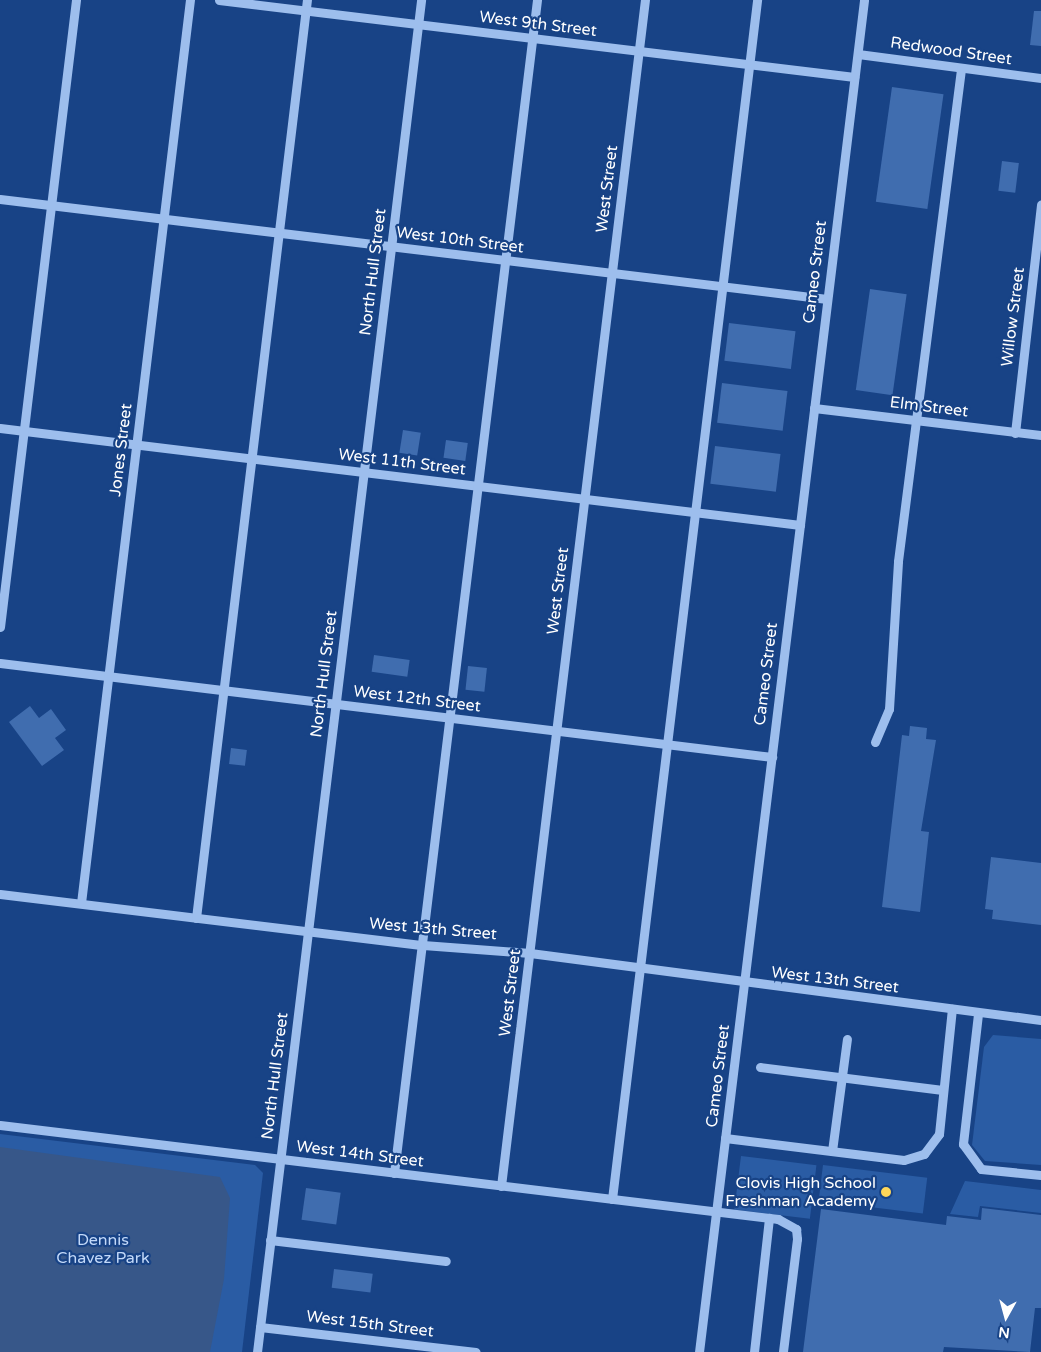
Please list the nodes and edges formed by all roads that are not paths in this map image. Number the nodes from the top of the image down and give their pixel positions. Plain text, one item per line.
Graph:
1 (76, 0) edge
2 (190, 0) edge
3 (219, 0) edge
4 (307, 0) edge
5 (421, 0) edge
6 (537, 0) edge
7 (645, 0) edge
8 (757, 0) edge
9 (864, 0) edge
10 (306, 11) junction
11 (418, 24) junction
12 (533, 38) junction
13 (639, 51) junction
14 (858, 54) junction
15 (748, 64) junction
16 (961, 68) junction
17 (854, 77) junction
18 (1041, 78) edge
19 (0, 199) edge
20 (1041, 204) edge
21 (50, 205) junction
22 (164, 219) junction
23 (279, 233) junction
24 (391, 246) junction
25 (505, 260) junction
26 (612, 273) junction
27 (723, 287) junction
28 (827, 299) junction
29 (814, 408) junction
30 (917, 421) junction
31 (0, 428) edge
32 (23, 431) junction
33 (1015, 433) junction
34 (1041, 435) edge
35 (136, 445) junction
36 (252, 459) junction
37 (364, 472) junction
38 (478, 486) junction
39 (584, 499) junction
40 (695, 512) junction
41 (800, 525) junction
42 (0, 627) edge
43 (0, 663) edge
44 (108, 676) junction
45 (224, 690) junction
46 (336, 704) junction
47 (450, 718) junction
48 (556, 730) junction
49 (875, 742) dead end
50 (666, 744) junction
51 (772, 757) junction
52 (0, 894) edge
53 (81, 904) junction
54 (196, 918) junction
55 (308, 931) junction
56 (423, 945) junction
57 (530, 953) junction
58 (641, 967) junction
59 (744, 984) junction
60 (952, 1009) junction
61 (978, 1014) junction
62 (1041, 1020) edge
63 (847, 1039) dead end
64 (760, 1067) dead end
65 (842, 1077) junction
66 (943, 1090) junction
67 (0, 1125) edge
68 (725, 1138) junction
69 (832, 1151) junction
70 (280, 1159) junction
71 (394, 1173) junction
72 (1041, 1175) edge
73 (501, 1186) junction
74 (612, 1199) junction
75 (716, 1212) junction
76 (769, 1218) junction
77 (270, 1240) junction
78 (446, 1261) dead end
79 (260, 1327) junction
80 (257, 1352) edge
81 (476, 1352) edge
82 (699, 1352) edge
83 (754, 1352) edge
84 (784, 1352) edge

1 - 21 street
2 - 22 street, Jones Street
3 - 10 street, West 9th Street
4 - 10 street
5 - 11 street, North Hull Street
6 - 12 street
7 - 13 street, West Street
8 - 15 street
9 - 14 street, Cameo Street
10 - 11 street, West 9th Street
10 - 23 street
11 - 12 street, West 9th Street
11 - 24 street, North Hull Street
12 - 13 street, West 9th Street
12 - 25 street
13 - 15 street, West 9th Street
13 - 26 street, West Street
14 - 16 street, Redwood Street
14 - 17 street, Cameo Street
15 - 17 street, West 9th Street
15 - 27 street
16 - 18 street, Redwood Street
16 - 30 street
17 - 28 street, Cameo Street
19 - 21 street, West 10th Street
20 - 33 street, Willow Street
21 - 22 street, West 10th Street
21 - 32 street
22 - 23 street, West 10th Street
22 - 35 street, Jones Street
23 - 24 street, West 10th Street
23 - 36 street
24 - 25 street, West 10th Street
24 - 37 street, North Hull Street
25 - 26 street, West 10th Street
25 - 38 street
26 - 27 street, West 10th Street
26 - 39 street, West Street
27 - 28 street, West 10th Street
27 - 40 street
28 - 29 street, Cameo Street
29 - 30 street, Elm Street
29 - 41 street, Cameo Street
30 - 33 street, Elm Street
30 - 49 street
31 - 32 street, West 11th Street
32 - 35 street, West 11th Street
32 - 42 street
33 - 34 street, Elm Street
35 - 36 street, West 11th Street
35 - 44 street, Jones Street
36 - 37 street, West 11th Street
36 - 45 street
37 - 38 street, West 11th Street
37 - 46 street, North Hull Street
38 - 39 street, West 11th Street
38 - 47 street
39 - 40 street, West 11th Street
39 - 48 street, West Street
40 - 41 street, West 11th Street
40 - 50 street
41 - 51 street, Cameo Street
43 - 44 street, West 12th Street
44 - 45 street, West 12th Street
44 - 53 street, Jones Street
45 - 46 street, West 12th Street
45 - 54 street
46 - 47 street, West 12th Street
46 - 55 street, North Hull Street
47 - 48 street, West 12th Street
47 - 56 street
48 - 50 street, West 12th Street
48 - 57 street, West Street
50 - 51 street, West 12th Street
50 - 58 street
51 - 59 street, Cameo Street
52 - 53 street, West 13th Street
53 - 54 street, West 13th Street
54 - 55 street, West 13th Street
55 - 56 street, West 13th Street
55 - 70 street, North Hull Street
56 - 57 street, West 13th Street
56 - 71 street
57 - 58 street, West 13th Street
57 - 73 street, West Street
58 - 59 street, West 13th Street
58 - 74 street
59 - 60 street, West 13th Street
59 - 68 street, Cameo Street
60 - 61 street, West 13th Street
60 - 66 street
61 - 62 street, West 13th Street
61 - 72 street
63 - 65 street
64 - 65 street
65 - 66 street
65 - 69 street
66 - 69 street
67 - 70 street, West 14th Street
68 - 69 street
68 - 75 street, Cameo Street
70 - 71 street, West 14th Street
70 - 77 street, North Hull Street
71 - 73 street, West 14th Street
73 - 74 street, West 14th Street
74 - 75 street, West 14th Street
75 - 76 street, West 14th Street
75 - 82 street, Cameo Street
76 - 83 street
76 - 84 street, West 14th Street
77 - 78 street
77 - 79 street, North Hull Street
79 - 80 street, North Hull Street
79 - 81 street, West 15th Street

